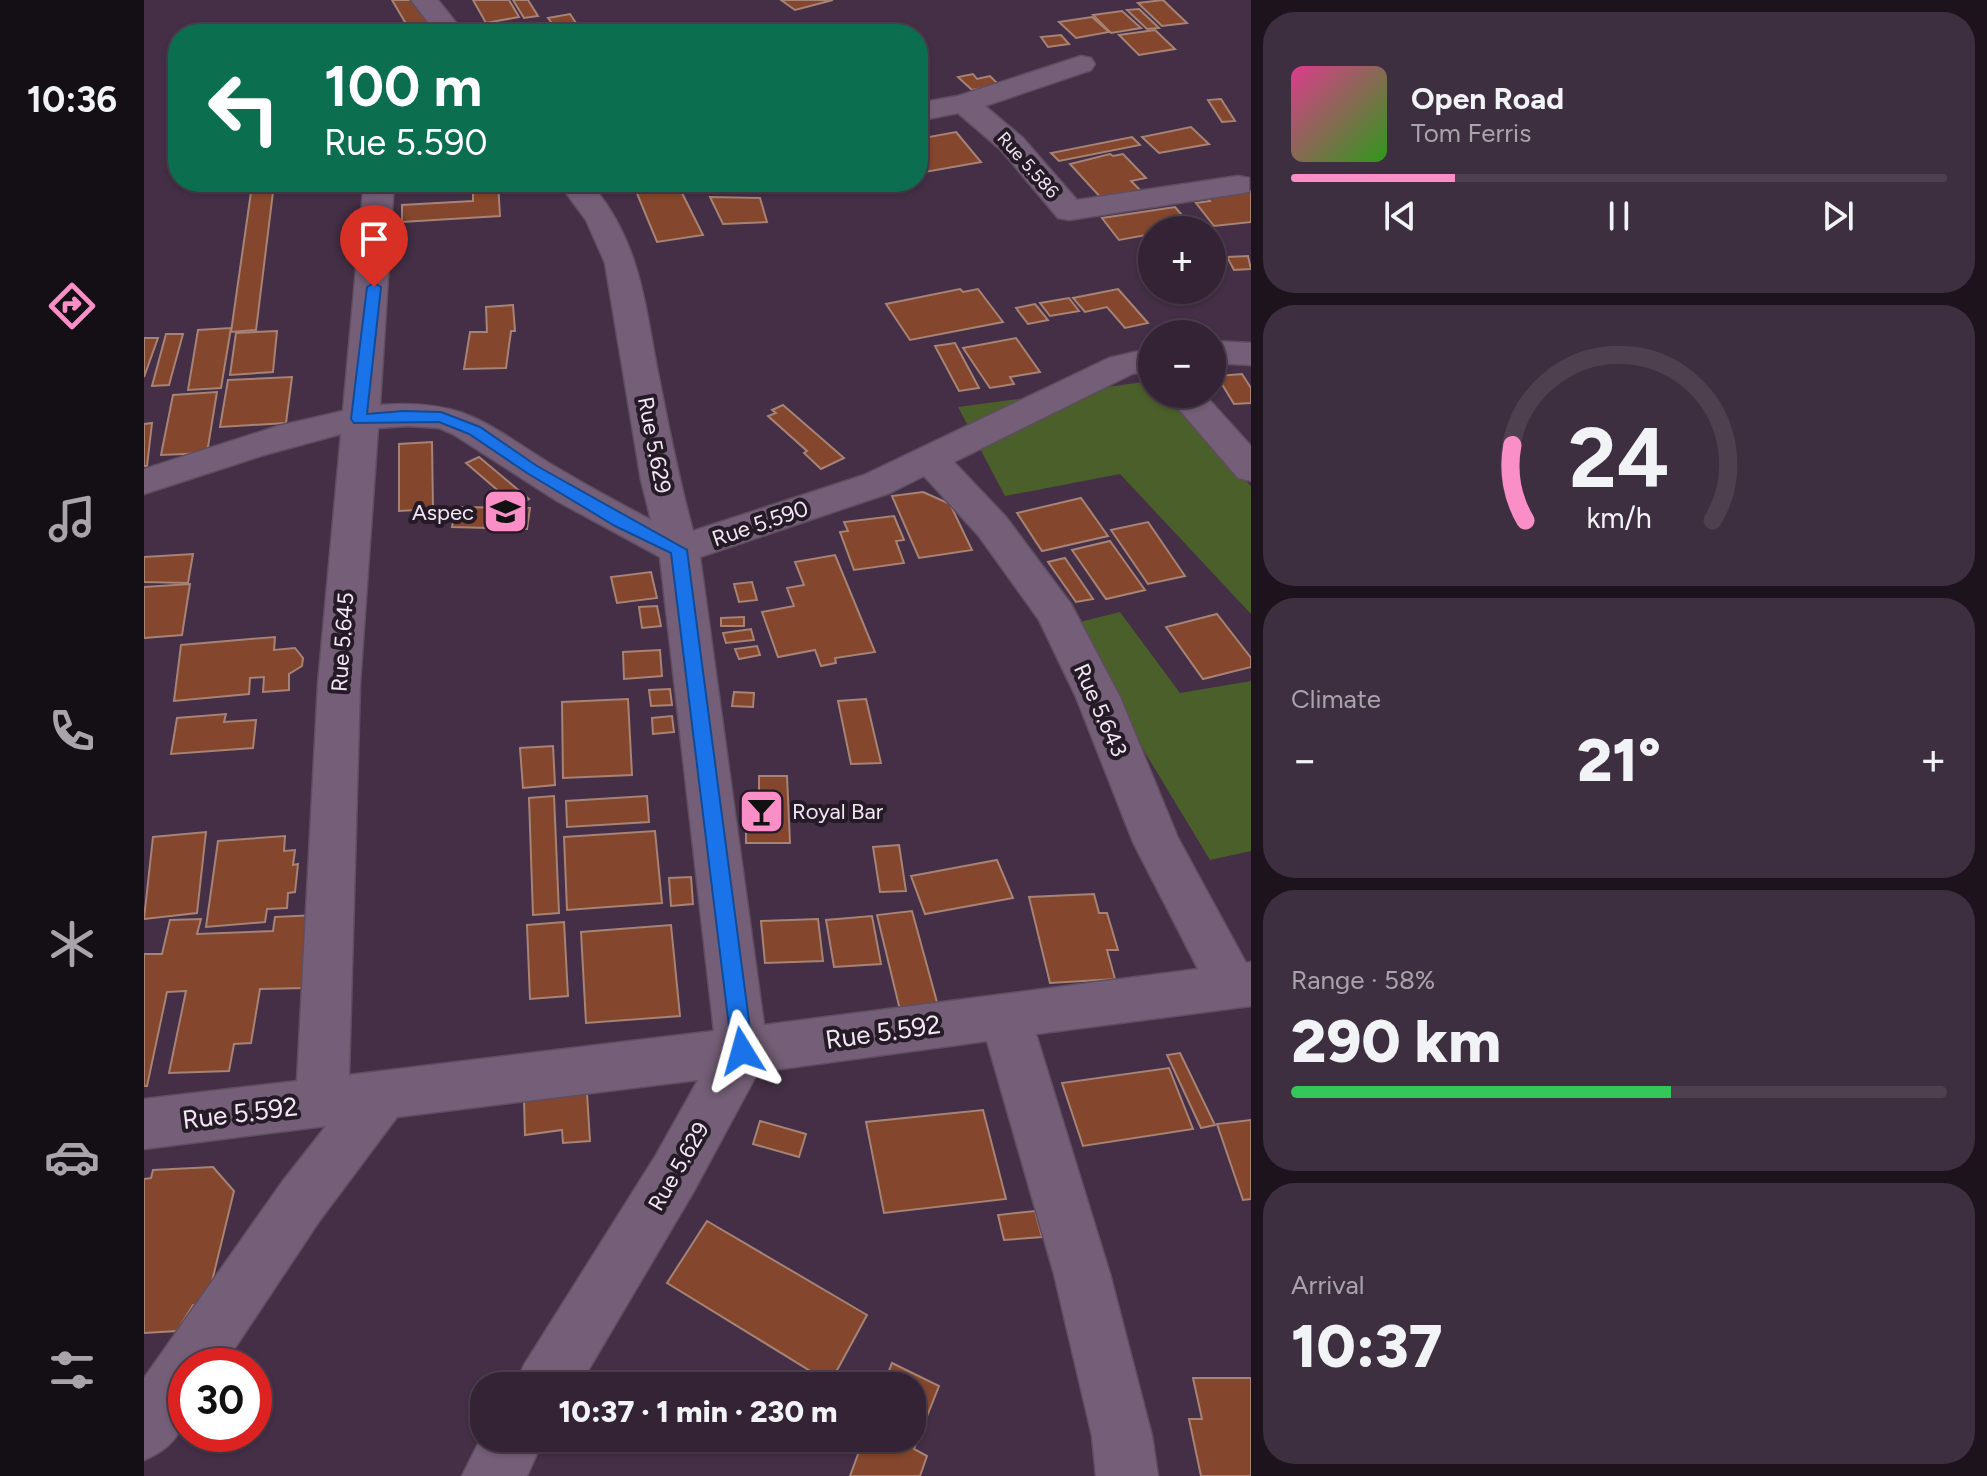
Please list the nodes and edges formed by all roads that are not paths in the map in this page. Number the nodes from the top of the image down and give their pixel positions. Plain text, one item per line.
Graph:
1 (424, 0) edge
2 (443, 24) edge
3 (1081, 64) dead end
4 (964, 103) junction
5 (928, 110) edge
6 (1238, 185) dead end
7 (379, 192) edge
8 (584, 192) edge
9 (1226, 353) edge
10 (1251, 354) edge
11 (1138, 362) edge
12 (1197, 408) edge
13 (359, 419) junction
14 (929, 458) junction
15 (1251, 469) edge
16 (144, 482) edge
17 (679, 550) junction
18 (1242, 986) edge
19 (1005, 1016) junction
20 (742, 1051) junction
21 (382, 1095) junction
22 (322, 1103) junction
23 (144, 1124) edge
24 (201, 1348) edge
25 (554, 1372) edge
26 (168, 1395) edge
27 (144, 1430) edge
28 (506, 1452) edge
29 (493, 1476) edge
30 (1127, 1476) edge

1 - 2 street
3 - 4 street
4 - 5 street
4 - 6 street, Rue 5.586
7 - 13 street, Rue 5.645
8 - 17 street, Rue 5.629
9 - 10 street
11 - 14 street, Rue 5.590
12 - 15 street
13 - 16 street
13 - 17 street
13 - 22 street, Rue 5.645
14 - 17 street, Rue 5.590
14 - 18 street, Rue 5.643
17 - 20 street, Rue 5.629
18 - 19 street
19 - 20 street, Rue 5.592
19 - 30 street
20 - 21 street, Rue 5.592
20 - 25 street, Rue 5.629
21 - 22 street, Rue 5.592
21 - 24 street
22 - 23 street, Rue 5.592
26 - 27 street
28 - 29 street

